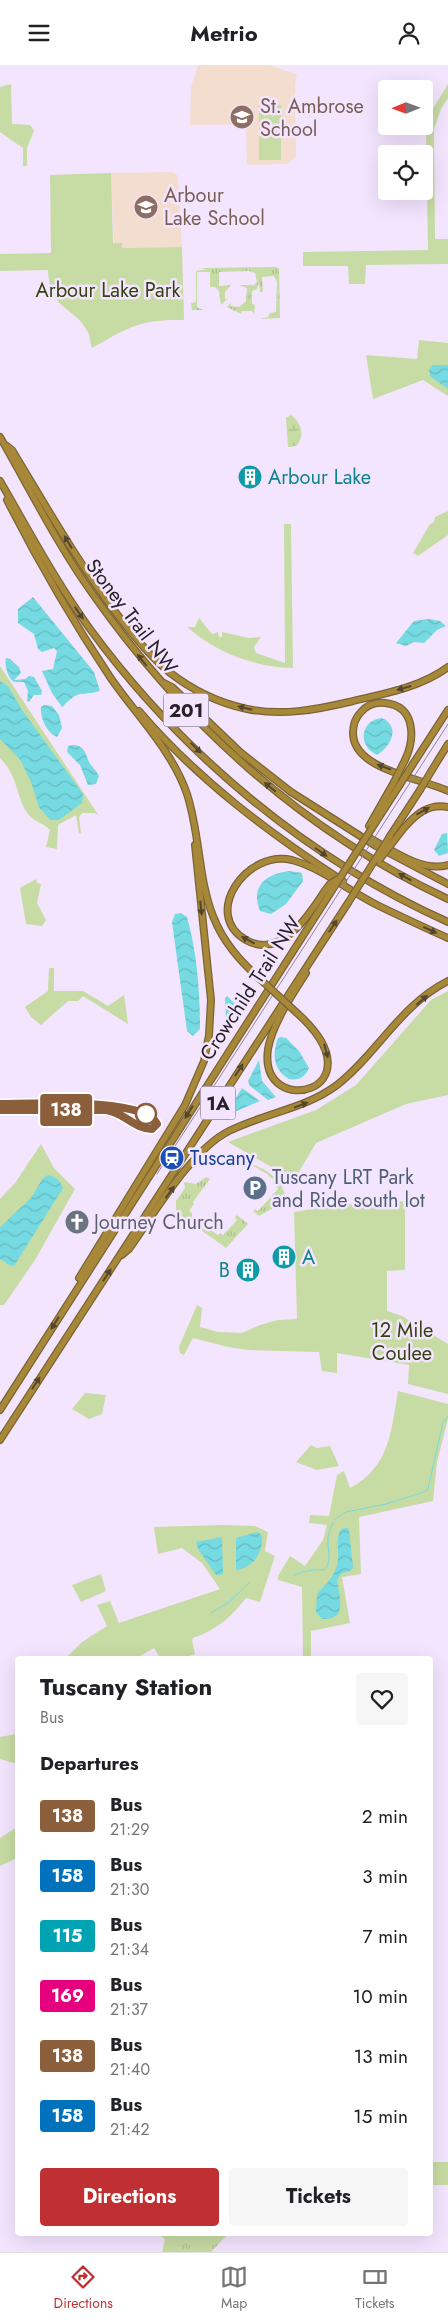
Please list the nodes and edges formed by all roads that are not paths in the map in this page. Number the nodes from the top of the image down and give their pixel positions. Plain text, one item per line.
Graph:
1 (2, 440) edge
2 (0, 481) edge
3 (0, 487) edge
4 (448, 667) edge
5 (110, 677) junction
6 (160, 681) junction
7 (448, 710) edge
8 (448, 744) edge
9 (448, 791) edge
10 (448, 807) edge
11 (190, 808) junction
12 (371, 827) junction
13 (351, 828) junction
14 (448, 865) edge
15 (370, 868) junction
16 (448, 884) edge
17 (327, 893) junction
18 (448, 899) edge
19 (390, 910) junction
20 (448, 922) edge
21 (448, 938) edge
22 (318, 949) junction
23 (448, 981) edge
24 (118, 1258) junction
25 (66, 1304) junction
26 (0, 1410) edge
27 (0, 1440) edge

4 -> 1 highway
6 -> 1 highway, Stoney Trail NW / 201
2 -> 20 highway, Stoney Trail NW / 201
3 - 5 highway
5 - 11 highway
5 - 19 highway
6 - 13 highway
18 -> 6 highway, Stoney Trail NW / 201
7 - 12 highway, bridge
8 - 15 highway, Crowchild Trail NW / 1A, bridge
9 -> 12 highway, bridge
15 -> 10 highway, bridge
11 -> 22 highway, bridge
11 -> 25 highway
12 - 17 highway, bridge
13 - 14 highway
13 - 16 highway
22 -> 15 highway, Crowchild Trail NW / 1A, bridge
17 -> 19 highway
17 -> 25 highway, Crowchild Trail NW / 1A
19 -> 21 highway
24 -> 22 highway, Crowchild Trail NW / 1A
24 -> 23 highway
27 -> 24 highway, Crowchild Trail NW / 1A
25 -> 26 highway, Crowchild Trail NW / 1A

